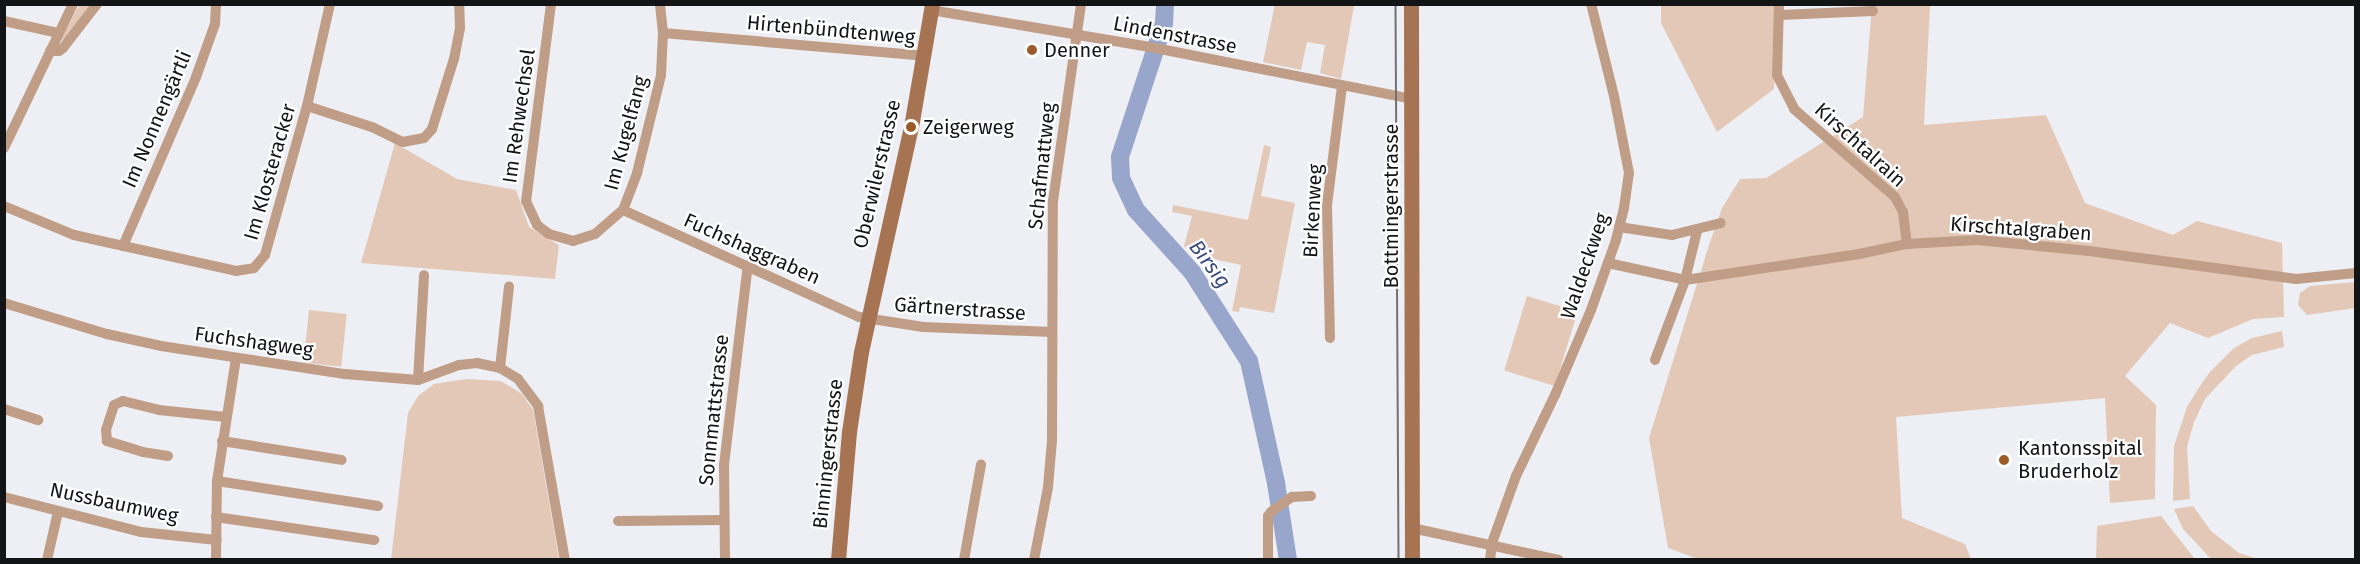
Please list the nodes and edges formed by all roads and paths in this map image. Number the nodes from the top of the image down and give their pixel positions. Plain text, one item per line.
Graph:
1 (73, 4) edge
2 (97, 4) edge
3 (216, 4) edge
4 (330, 4) edge
5 (459, 4) edge
6 (551, 4) edge
7 (660, 4) edge
8 (1081, 4) edge
9 (1411, 4) edge
10 (1592, 4) edge
11 (932, 7) edge
12 (1779, 10) edge
13 (1873, 11) dead end
14 (4, 21) edge
15 (58, 33) junction
16 (663, 33) junction
17 (1076, 36) junction
18 (50, 51) junction
19 (924, 56) junction
20 (1342, 86) junction
21 (1412, 99) junction
22 (307, 106) junction
23 (4, 148) edge
24 (4, 206) edge
25 (623, 210) junction
26 (1721, 223) dead end
27 (1619, 227) junction
28 (1696, 231) junction
29 (573, 242) joint
30 (1907, 244) junction
31 (123, 246) junction
32 (1608, 263) junction
33 (748, 265) junction
34 (2355, 273) edge
35 (423, 276) dead end
36 (1685, 280) junction
37 (509, 286) dead end
38 (4, 303) edge
39 (867, 318) junction
40 (1052, 332) junction
41 (1329, 338) dead end
42 (861, 352) joint
43 (236, 358) junction
44 (1655, 360) dead end
45 (500, 368) junction
46 (418, 380) junction
47 (4, 409) edge
48 (226, 417) junction
49 (38, 420) dead end
50 (222, 441) junction
51 (168, 456) dead end
52 (342, 460) dead end
53 (981, 465) dead end
54 (217, 481) junction
55 (1311, 496) dead end
56 (4, 497) edge
57 (378, 506) dead end
58 (58, 512) junction
59 (216, 517) junction
60 (724, 520) junction
61 (618, 521) dead end
62 (1412, 528) junction
63 (217, 540) junction
64 (374, 540) dead end
65 (1492, 543) junction
66 (46, 560) edge
67 (216, 560) edge
68 (565, 560) edge
69 (725, 560) edge
70 (838, 560) edge
71 (964, 560) edge
72 (1034, 560) edge
73 (1268, 560) edge
74 (1412, 560) edge
75 (1490, 560) edge
76 (1559, 560) edge

1 - 15 street
2 - 18 street
3 - 31 street, Im Nonnengärtli
4 - 22 street, Im Klosteracker
5 - 22 street
6 - 29 street, Im Rehwechsel
7 - 16 street, Im Kugelfang
8 - 17 street, Schafmattweg
9 - 21 main road, Bottmingerstrasse
10 - 27 street, Waldeckweg
11 - 17 street, Lindenstrasse
11 - 19 main road, Oberwilerstrasse
12 - 13 street
12 - 30 street, Kirschtalrain
14 - 15 street
15 - 18 street
16 - 19 street, Hirtenbündtenweg
16 - 25 street, Im Kugelfang
17 - 20 street, Lindenstrasse
17 - 40 street, Schafmattweg
18 - 23 street
19 - 39 main road, Oberwilerstrasse
20 - 21 street, Lindenstrasse
20 - 41 street, Birkenweg
21 - 62 main road, Bottmingerstrasse
22 - 31 street, Im Klosteracker
24 - 31 street, Im Klosteracker
25 - 29 street, Im Kugelfang
25 - 33 street, Fuchshaggraben
26 - 28 street
27 - 28 street
27 - 32 street, Waldeckweg
28 - 36 street
30 - 34 street, Kirschtalgraben
30 - 36 street, Kirschtalgraben
32 - 36 street, Kirschtalgraben
32 - 65 street, Waldeckweg
33 - 39 street, Fuchshaggraben
33 - 60 street, Sonnmattstrasse
35 - 46 street
36 - 44 street
37 - 45 street
38 - 43 street, Fuchshagweg
39 - 40 street, Gärtnerstrasse
39 - 42 main road, Oberwilerstrasse
40 - 72 street, Schafmattweg
42 - 70 main road, Binningerstrasse
43 - 46 street, Fuchshagweg
43 - 48 street
45 - 46 street, Fuchshagweg
45 - 68 street
47 - 49 street
48 - 50 street
48 - 51 street
50 - 52 street
50 - 54 street
53 - 71 street
54 - 57 street
54 - 59 street
55 - 73 street
56 - 58 street, Nussbaumweg
58 - 63 street, Nussbaumweg
58 - 66 street
59 - 63 street
59 - 64 street
60 - 61 street
60 - 69 street, Sonnmattstrasse
62 - 65 street
62 - 74 main road, Bottmingerstrasse
63 - 67 street
65 - 75 street, Waldeckweg
65 - 76 street

